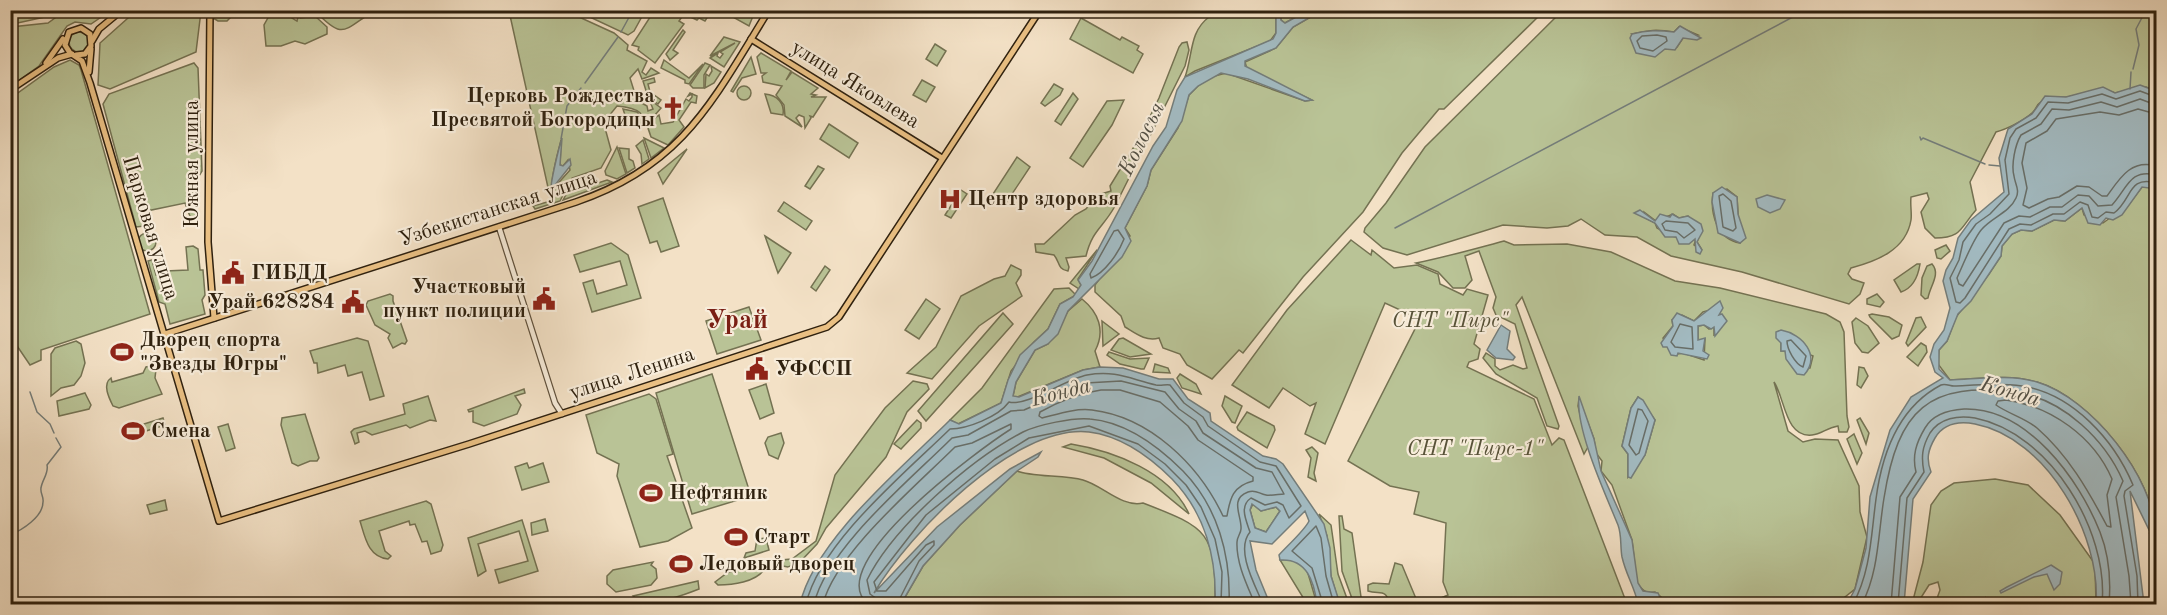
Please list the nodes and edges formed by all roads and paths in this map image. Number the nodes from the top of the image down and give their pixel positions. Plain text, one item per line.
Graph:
1 (122, 10) edge
2 (210, 10) edge
3 (769, 10) edge
4 (1040, 10) edge
5 (112, 18) junction
6 (81, 28) junction
7 (67, 34) junction
8 (751, 39) junction
9 (92, 44) junction
10 (75, 55) junction
11 (38, 70) junction
12 (90, 83) junction
13 (10, 90) edge
14 (942, 158) junction
15 (500, 227) junction
16 (214, 318) junction
17 (165, 334) junction
18 (562, 414) junction
19 (219, 520) joint

1 - 5 main road
2 - 16 main road, Южная улица
3 - 8 main road, Узбекистанская улица
4 - 14 main road, улица Ленина
5 - 6 main road
5 - 9 main road
6 - 7 main road
6 - 9 main road
7 - 10 main road
7 - 11 main road
8 - 14 main road, улица Яковлева
8 - 15 main road, Узбекистанская улица
9 - 10 main road
9 - 12 main road, Парковая улица
10 - 11 main road
10 - 12 main road, Парковая улица
11 - 13 main road
12 - 17 main road, Парковая улица
14 - 18 main road, улица Ленина
15 - 16 main road, Узбекистанская улица
15 - 18 street
16 - 17 main road, Узбекистанская улица
17 - 19 main road, Парковая улица
18 - 19 main road, улица Ленина

